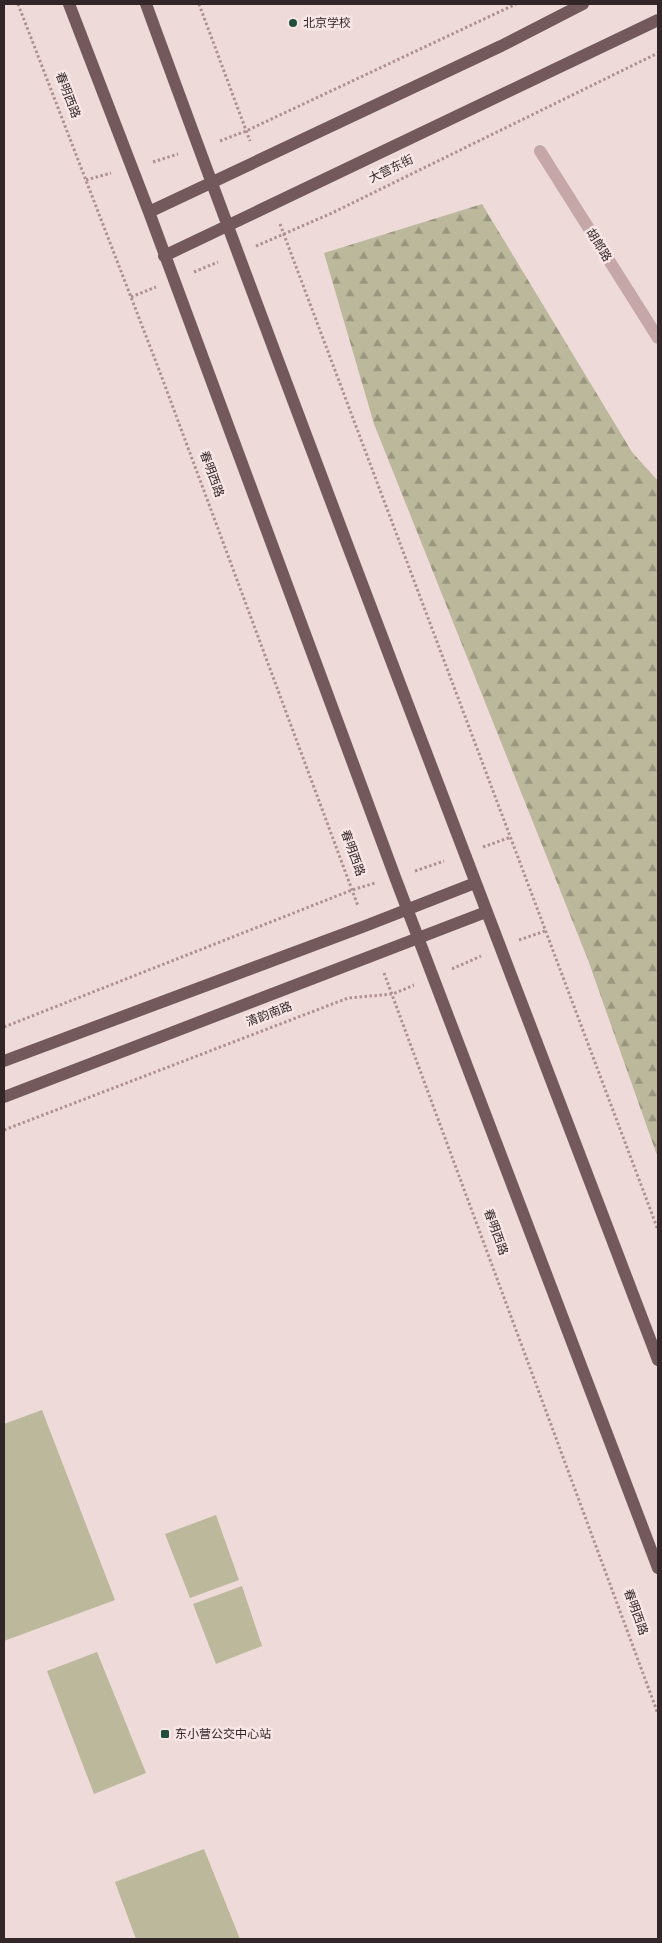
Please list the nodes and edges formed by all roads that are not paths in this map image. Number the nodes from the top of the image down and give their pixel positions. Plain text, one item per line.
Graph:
1 (69, 4) edge
2 (146, 4) edge
3 (583, 4) edge
4 (658, 20) edge
5 (540, 151) dead end
6 (211, 183) junction
7 (149, 212) junction
8 (227, 226) junction
9 (164, 256) junction
10 (658, 338) edge
11 (475, 883) junction
12 (407, 910) junction
13 (486, 912) junction
14 (419, 940) junction
15 (4, 1061) edge
16 (4, 1097) edge
17 (658, 1360) edge
18 (658, 1568) edge

1 - 7 main road
2 - 6 main road
3 - 6 main road
4 - 8 main road, 大营东街
5 - 10 street, 胡郎路
6 - 7 main road
6 - 8 main road
7 - 9 main road
8 - 9 main road, 大营东街
8 - 11 main road
9 - 12 main road
11 - 12 main road
11 - 13 main road
12 - 14 main road
12 - 15 main road
13 - 14 main road, 清韵南路
13 - 17 main road
14 - 16 main road, 清韵南路
14 - 18 main road

